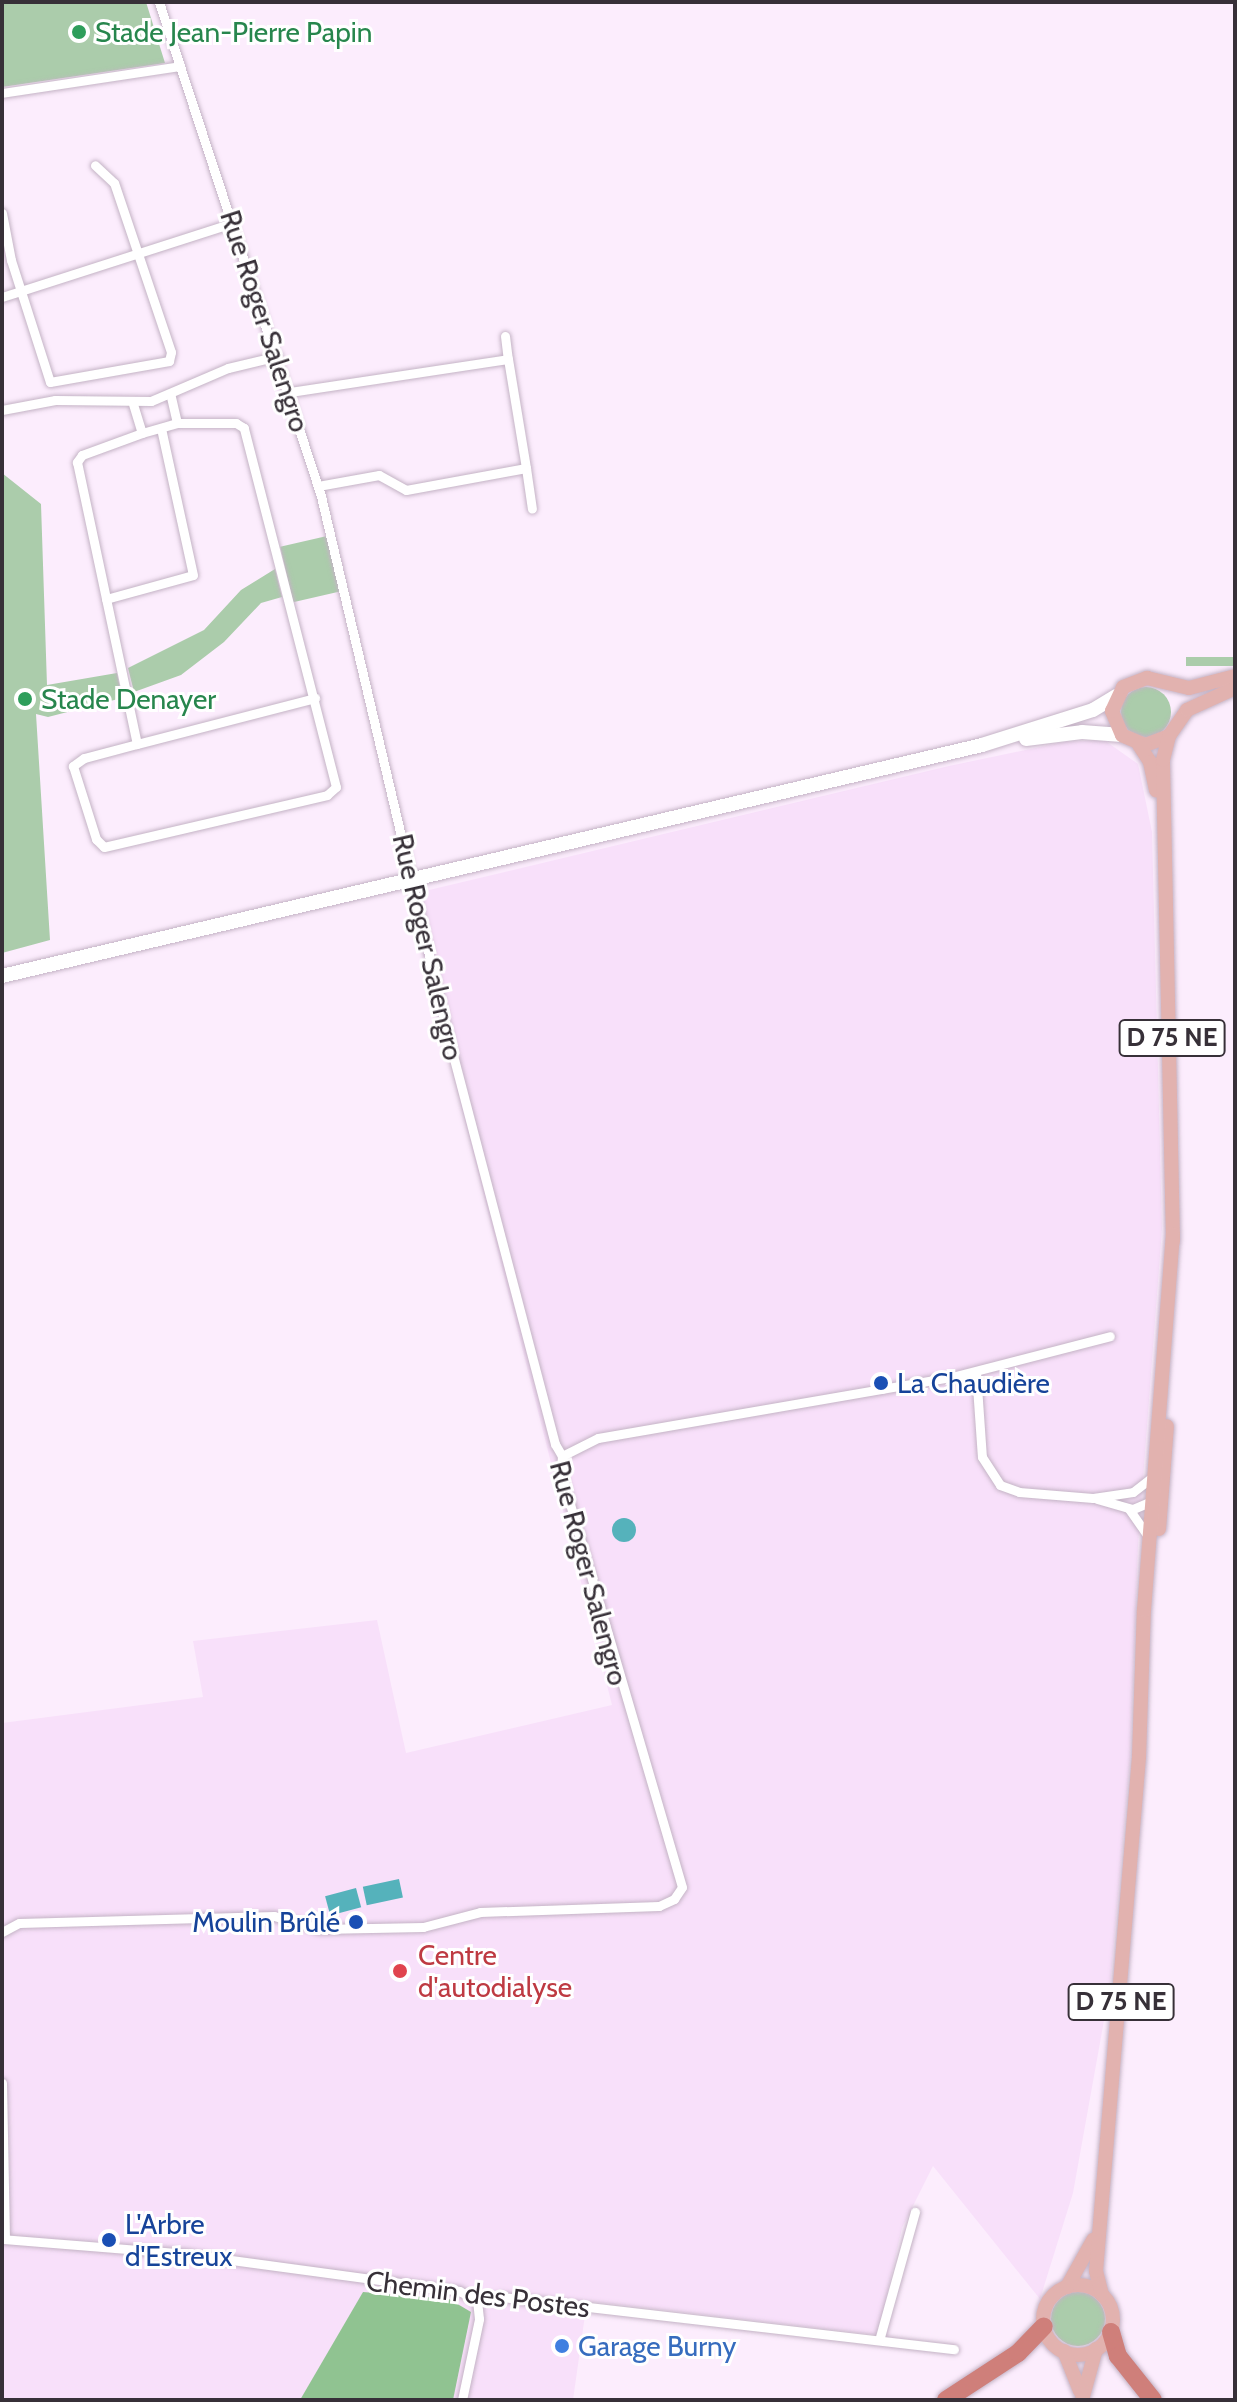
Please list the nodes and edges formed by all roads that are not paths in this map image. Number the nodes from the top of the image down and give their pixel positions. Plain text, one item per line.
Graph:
1 (159, 2) edge
2 (180, 66) junction
3 (2, 93) edge
4 (95, 165) dead end
5 (2, 213) edge
6 (232, 223) junction
7 (138, 255) junction
8 (22, 293) junction
9 (2, 297) edge
10 (505, 336) dead end
11 (278, 356) junction
12 (508, 359) junction
13 (290, 392) junction
14 (171, 396) junction
15 (133, 404) junction
16 (2, 410) edge
17 (177, 423) junction
18 (161, 428) junction
19 (142, 433) junction
20 (526, 468) junction
21 (318, 486) junction
22 (532, 509) dead end
23 (106, 599) junction
24 (1235, 676) edge
25 (1166, 684) junction
26 (1235, 688) edge
27 (1116, 696) junction
28 (315, 698) junction
29 (1179, 721) junction
30 (1122, 735) junction
31 (1169, 736) junction
32 (137, 744) junction
33 (982, 745) junction
34 (1139, 745) junction
35 (1162, 842) junction
36 (413, 878) junction
37 (2, 976) edge
38 (1173, 1234) junction
39 (1110, 1336) dead end
40 (976, 1372) junction
41 (562, 1456) junction
42 (1154, 1473) junction
43 (1163, 1487) junction
44 (1129, 1494) junction
45 (1093, 1498) junction
46 (1151, 1502) junction
47 (1129, 1509) junction
48 (1160, 1515) junction
49 (1149, 1545) junction
50 (1143, 1711) junction
51 (2, 1932) edge
52 (2, 2083) edge
53 (915, 2212) dead end
54 (1100, 2217) junction
55 (4, 2239) edge
56 (1067, 2287) junction
57 (1102, 2295) junction
58 (477, 2300) junction
59 (1044, 2326) junction
60 (1111, 2332) junction
61 (880, 2337) junction
62 (954, 2349) dead end
63 (1096, 2349) junction
64 (1064, 2351) junction
65 (462, 2400) edge
66 (946, 2400) edge
67 (1082, 2400) edge
68 (1153, 2400) edge

1 - 2 street, Rue Roger Salengro
2 - 3 street
2 - 6 street, Rue Roger Salengro
4 - 7 street
5 - 8 street
6 - 7 street
6 - 11 street, Rue Roger Salengro
7 - 8 street
7 - 8 street
8 - 9 street
10 - 12 street
11 - 13 street, Rue Roger Salengro
11 - 14 street
12 - 13 street
12 - 20 street
13 - 21 street, Rue Roger Salengro
14 - 15 street
14 - 17 street
15 - 16 street
15 - 19 street
17 - 18 street
17 - 28 street
18 - 19 street
18 - 23 street
19 - 23 street
20 - 21 street
20 - 22 street
21 - 36 street, Rue Roger Salengro
23 - 32 street
24 - 25 main road
25 - 27 main road
25 - 29 main road
26 - 29 main road
27 - 30 main road
27 - 33 main road
28 - 32 street
28 - 32 street
29 - 31 main road
30 - 33 main road
30 - 34 main road
31 - 34 main road
31 - 35 main road, D 75 NE
33 - 36 main road
34 - 35 main road, D 75 NE
35 - 38 main road, D 75 NE
36 - 37 main road
36 - 41 street, Rue Roger Salengro
38 - 42 main road, D 75 NE
38 - 43 main road, D 75 NE
39 - 40 street
40 - 41 street
40 - 45 street
41 - 51 street, Rue Roger Salengro
42 - 44 street
42 - 46 main road, D 75 NE
43 - 46 street
43 - 48 main road, D 75 NE
44 - 45 street
44 - 46 street
45 - 47 street
46 - 47 street
46 - 48 street
46 - 49 main road, D 75 NE
47 - 49 street
48 - 50 main road, D 75 NE
49 - 50 main road, D 75 NE
50 - 54 main road, D 75 NE
52 - 55 street
53 - 61 street
54 - 56 main road, D 75 NE
54 - 57 main road, D 75 NE
55 - 58 street, Chemin des Postes
56 - 57 main road
56 - 59 main road
57 - 60 main road
58 - 61 street, Chemin des Postes
58 - 65 street
59 - 64 main road
59 - 66 highway
60 - 63 main road
60 - 68 highway
61 - 62 street, Chemin des Postes
63 - 64 main road
63 - 67 main road
64 - 67 main road

